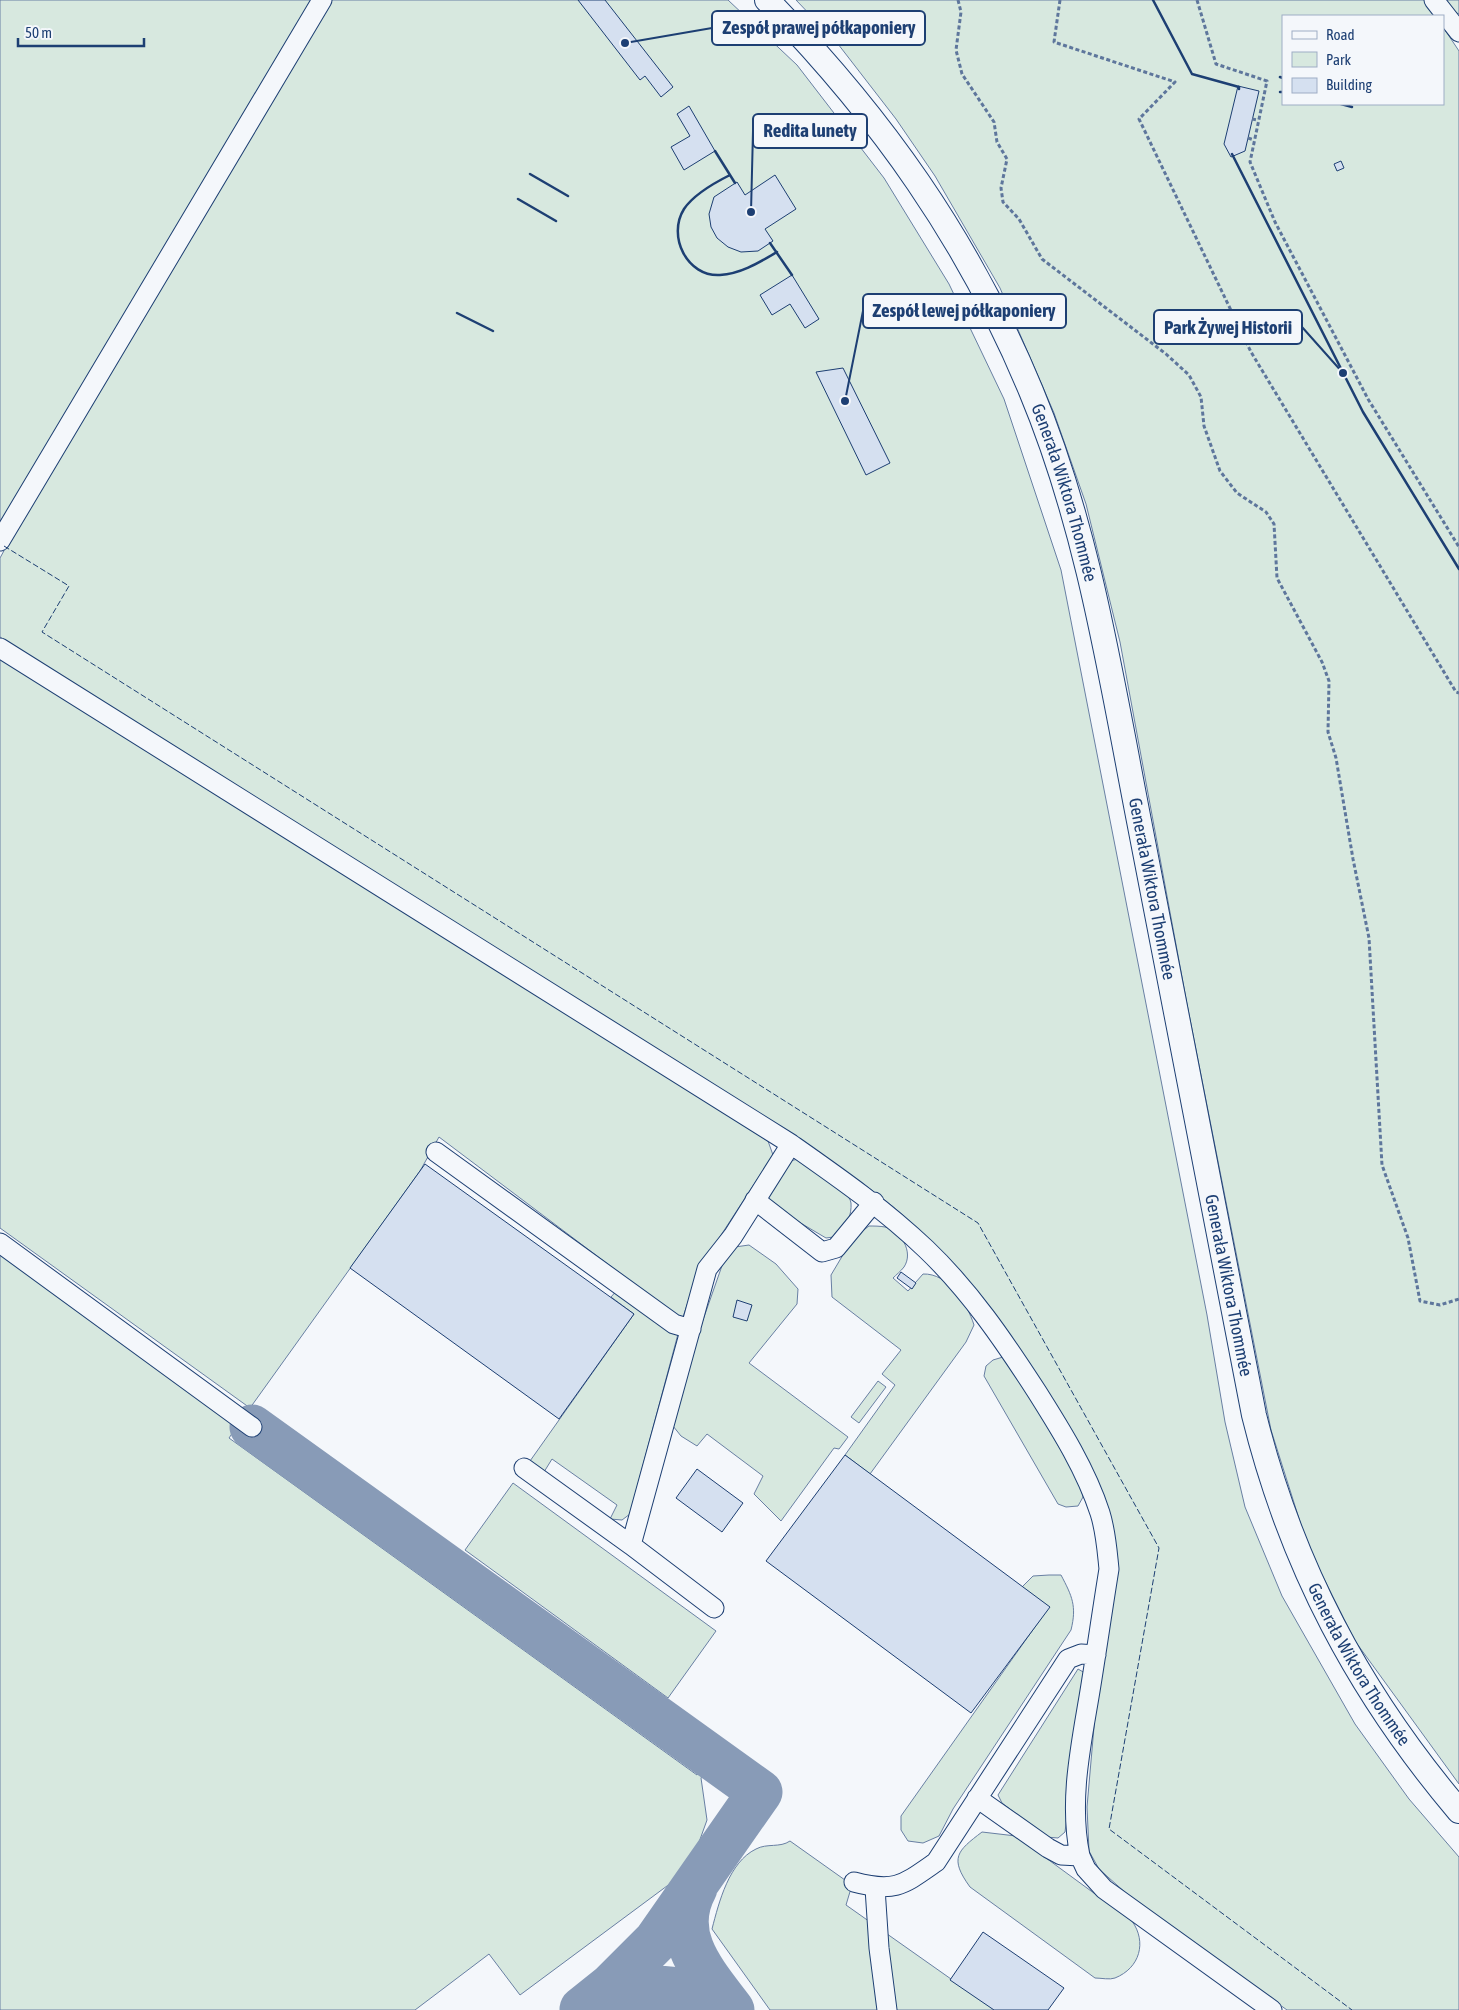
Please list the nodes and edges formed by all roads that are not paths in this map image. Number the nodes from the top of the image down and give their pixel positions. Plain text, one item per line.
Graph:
1 (322, 0) edge
2 (767, 0) edge
3 (1434, 0) edge
4 (1459, 32) edge
5 (0, 541) edge
6 (0, 648) edge
7 (791, 1144) junction
8 (436, 1152) dead end
9 (755, 1200) junction
10 (874, 1202) junction
11 (0, 1243) edge
12 (690, 1329) junction
13 (252, 1427) dead end
14 (524, 1468) dead end
15 (631, 1544) junction
16 (714, 1608) dead end
17 (1096, 1655) junction
18 (977, 1798) junction
19 (1459, 1811) edge
20 (1080, 1856) junction
21 (854, 1882) dead end
22 (876, 1888) junction
23 (887, 2010) edge
24 (1272, 2010) edge

1 - 5 street
2 - 19 main road, Generała Wiktora Thommée
3 - 4 street
6 - 7 street
7 - 9 street
7 - 10 street
8 - 12 street
9 - 10 street
9 - 12 street
10 - 17 street
11 - 13 street
12 - 15 street
14 - 15 street
15 - 16 street
17 - 18 street
17 - 20 street
18 - 20 street
18 - 22 street
20 - 24 street
21 - 22 street
22 - 23 street

